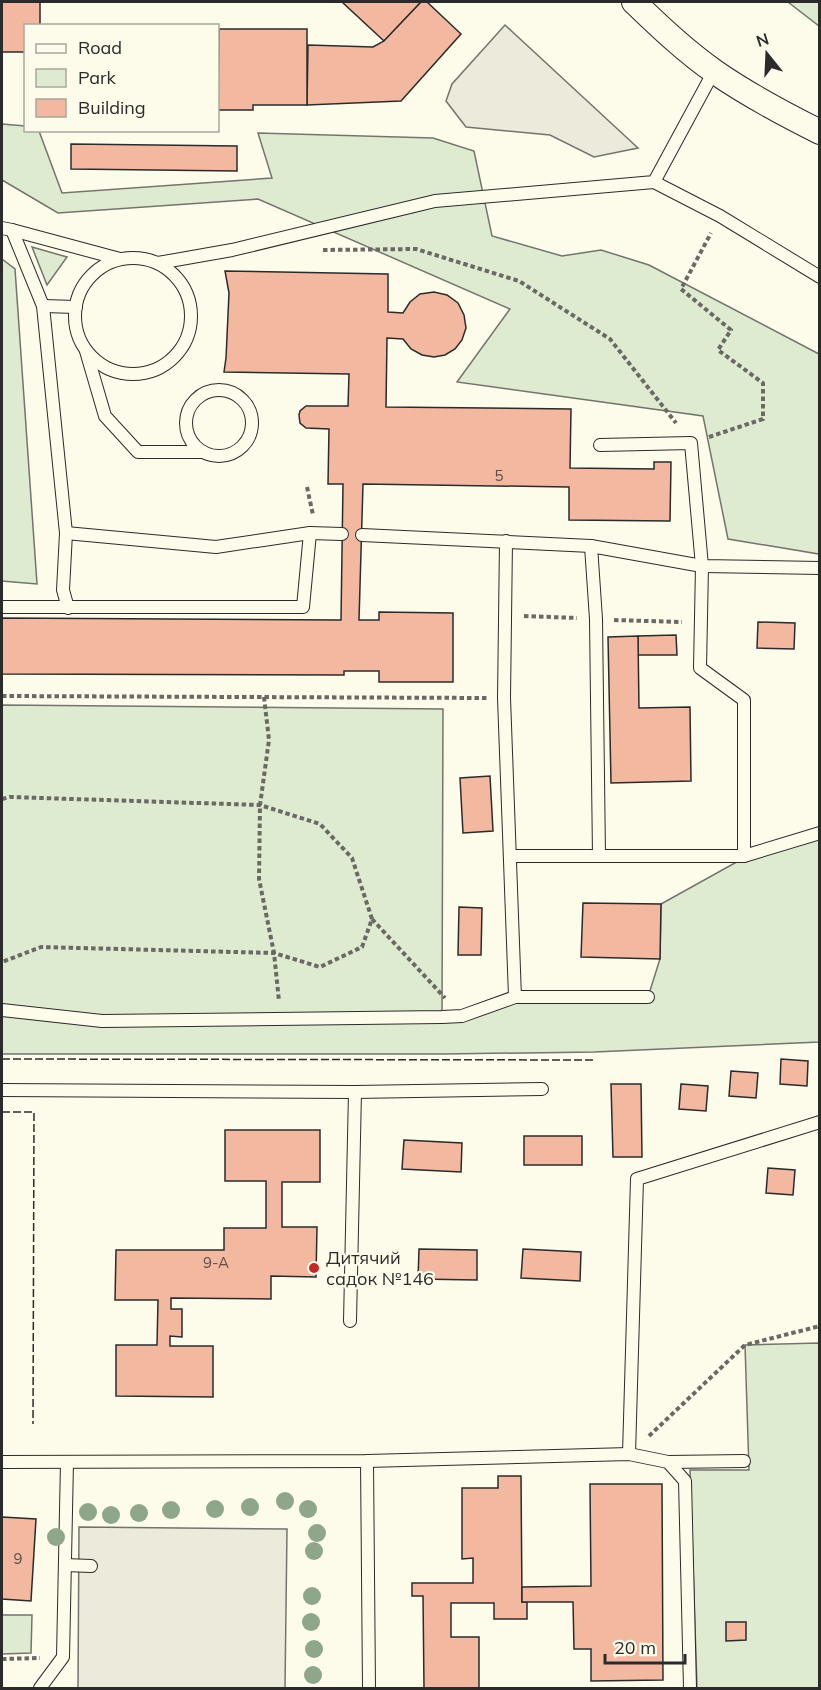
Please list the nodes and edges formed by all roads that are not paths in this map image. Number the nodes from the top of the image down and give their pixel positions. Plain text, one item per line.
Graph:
1 (634, 2) edge
2 (714, 71) junction
3 (819, 132) edge
4 (654, 182) junction
5 (7, 229) edge
6 (120, 259) junction
7 (158, 263) junction
8 (819, 277) edge
9 (43, 306) junction
10 (76, 307) junction
11 (85, 349) junction
12 (600, 445) dead end
13 (203, 452) junction
14 (310, 533) junction
15 (66, 534) junction
16 (342, 534) dead end
17 (362, 535) dead end
18 (506, 541) junction
19 (591, 546) junction
20 (702, 566) junction
21 (819, 568) edge
22 (2, 607) edge
23 (68, 608) junction
24 (819, 833) edge
25 (510, 856) junction
26 (599, 856) junction
27 (744, 856) junction
28 (515, 997) junction
29 (648, 997) dead end
30 (2, 1010) edge
31 (542, 1089) dead end
32 (2, 1090) edge
33 (356, 1092) junction
34 (819, 1122) edge
35 (350, 1321) dead end
36 (629, 1454) junction
37 (67, 1461) junction
38 (367, 1461) junction
39 (744, 1461) dead end
40 (2, 1462) edge
41 (668, 1462) junction
42 (65, 1565) junction
43 (91, 1566) dead end
44 (40, 1689) edge
45 (369, 1689) edge
46 (690, 1689) edge

1 - 2 street
2 - 3 street
2 - 4 lane
4 - 7 lane
4 - 8 lane
5 - 6 lane
5 - 9 lane
6 - 7 lane
6 - 10 lane
7 - 11 lane
9 - 10 lane
9 - 15 lane
10 - 11 lane
11 - 13 lane
12 - 20 lane
13 - 13 lane
14 - 15 lane
14 - 16 lane
14 - 23 lane
15 - 23 lane
17 - 18 lane
18 - 19 lane
18 - 25 lane
19 - 20 lane
19 - 26 lane
20 - 21 lane
20 - 27 lane
22 - 23 lane
24 - 27 lane
25 - 26 lane
25 - 28 lane
26 - 27 lane
28 - 29 lane
28 - 30 lane
31 - 33 lane
32 - 33 lane
33 - 35 lane
34 - 36 lane
36 - 38 lane
36 - 41 lane
37 - 38 lane
37 - 40 lane
37 - 42 lane
38 - 45 lane
39 - 41 lane
41 - 46 lane
42 - 43 lane
42 - 44 lane

